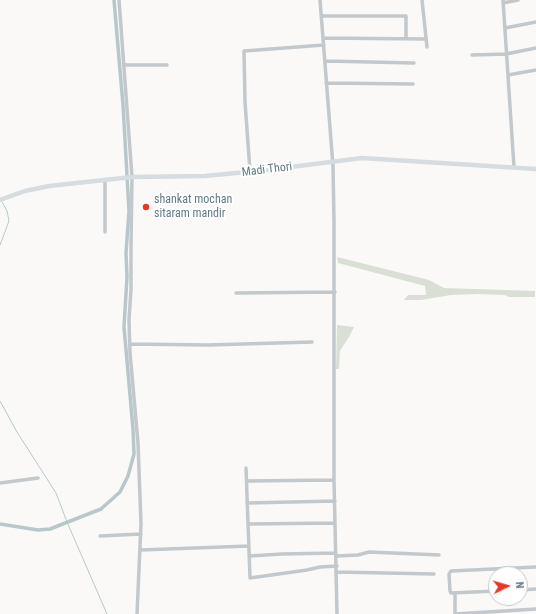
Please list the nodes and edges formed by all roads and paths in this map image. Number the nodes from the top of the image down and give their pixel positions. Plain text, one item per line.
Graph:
1 (119, 0) edge
2 (320, 0) edge
3 (422, 0) edge
4 (518, 0) edge
5 (503, 1) edge
6 (321, 16) junction
7 (536, 22) edge
8 (505, 28) junction
9 (323, 38) junction
10 (406, 39) junction
11 (426, 39) junction
12 (324, 45) junction
13 (427, 47) dead end
14 (536, 48) edge
15 (506, 54) junction
16 (472, 55) dead end
17 (325, 61) junction
18 (414, 63) dead end
19 (124, 65) junction
20 (167, 65) dead end
21 (536, 70) edge
22 (508, 76) junction
23 (326, 83) junction
24 (413, 84) dead end
25 (332, 162) junction
26 (514, 167) junction
27 (536, 169) edge
28 (250, 171) junction
29 (131, 177) junction
30 (106, 180) junction
31 (0, 200) edge
32 (105, 232) dead end
33 (335, 292) junction
34 (236, 293) dead end
35 (312, 342) dead end
36 (130, 344) junction
37 (246, 468) dead end
38 (38, 478) dead end
39 (334, 480) junction
40 (246, 481) junction
41 (0, 483) edge
42 (335, 501) junction
43 (247, 503) junction
44 (335, 523) junction
45 (248, 524) junction
46 (140, 534) junction
47 (100, 536) dead end
48 (249, 546) junction
49 (140, 550) junction
50 (337, 554) junction
51 (439, 555) dead end
52 (249, 556) junction
53 (337, 566) junction
54 (536, 567) edge
55 (337, 572) junction
56 (434, 574) dead end
57 (488, 591) edge
58 (455, 593) junction
59 (536, 608) edge
60 (137, 614) edge
61 (337, 614) edge
62 (536, 614) edge

1 - 19 street
2 - 6 street
3 - 11 street
4 - 5 street
5 - 8 street
6 - 9 street
6 - 10 street
7 - 8 street
8 - 15 street
9 - 10 street
9 - 12 street
10 - 11 street
11 - 13 street
12 - 17 street
12 - 28 street
14 - 15 street
15 - 16 street
15 - 22 street
17 - 18 street
17 - 23 street
19 - 20 street
19 - 29 street
21 - 22 street
22 - 26 street
23 - 24 street
23 - 25 street
25 - 26 main road, Madi Thori
25 - 28 main road, Madi Thori
25 - 33 street
26 - 27 main road, Madi Thori
28 - 29 main road, Madi Thori
29 - 30 main road, Madi Thori
29 - 36 street
30 - 31 main road, Madi Thori
30 - 32 street
33 - 34 street
33 - 39 street
35 - 36 street
36 - 46 street
37 - 40 street
38 - 41 street
39 - 40 street
39 - 42 street
40 - 43 street
42 - 43 street
42 - 44 street
43 - 45 street
44 - 45 street
44 - 50 street
45 - 48 street
46 - 47 street
46 - 49 street
48 - 49 street
48 - 52 street
49 - 60 street
50 - 51 street
50 - 52 street
50 - 53 street
52 - 53 street
53 - 55 street
54 - 58 street
55 - 56 street
55 - 61 street
57 - 58 street
58 - 59 street
59 - 62 street

